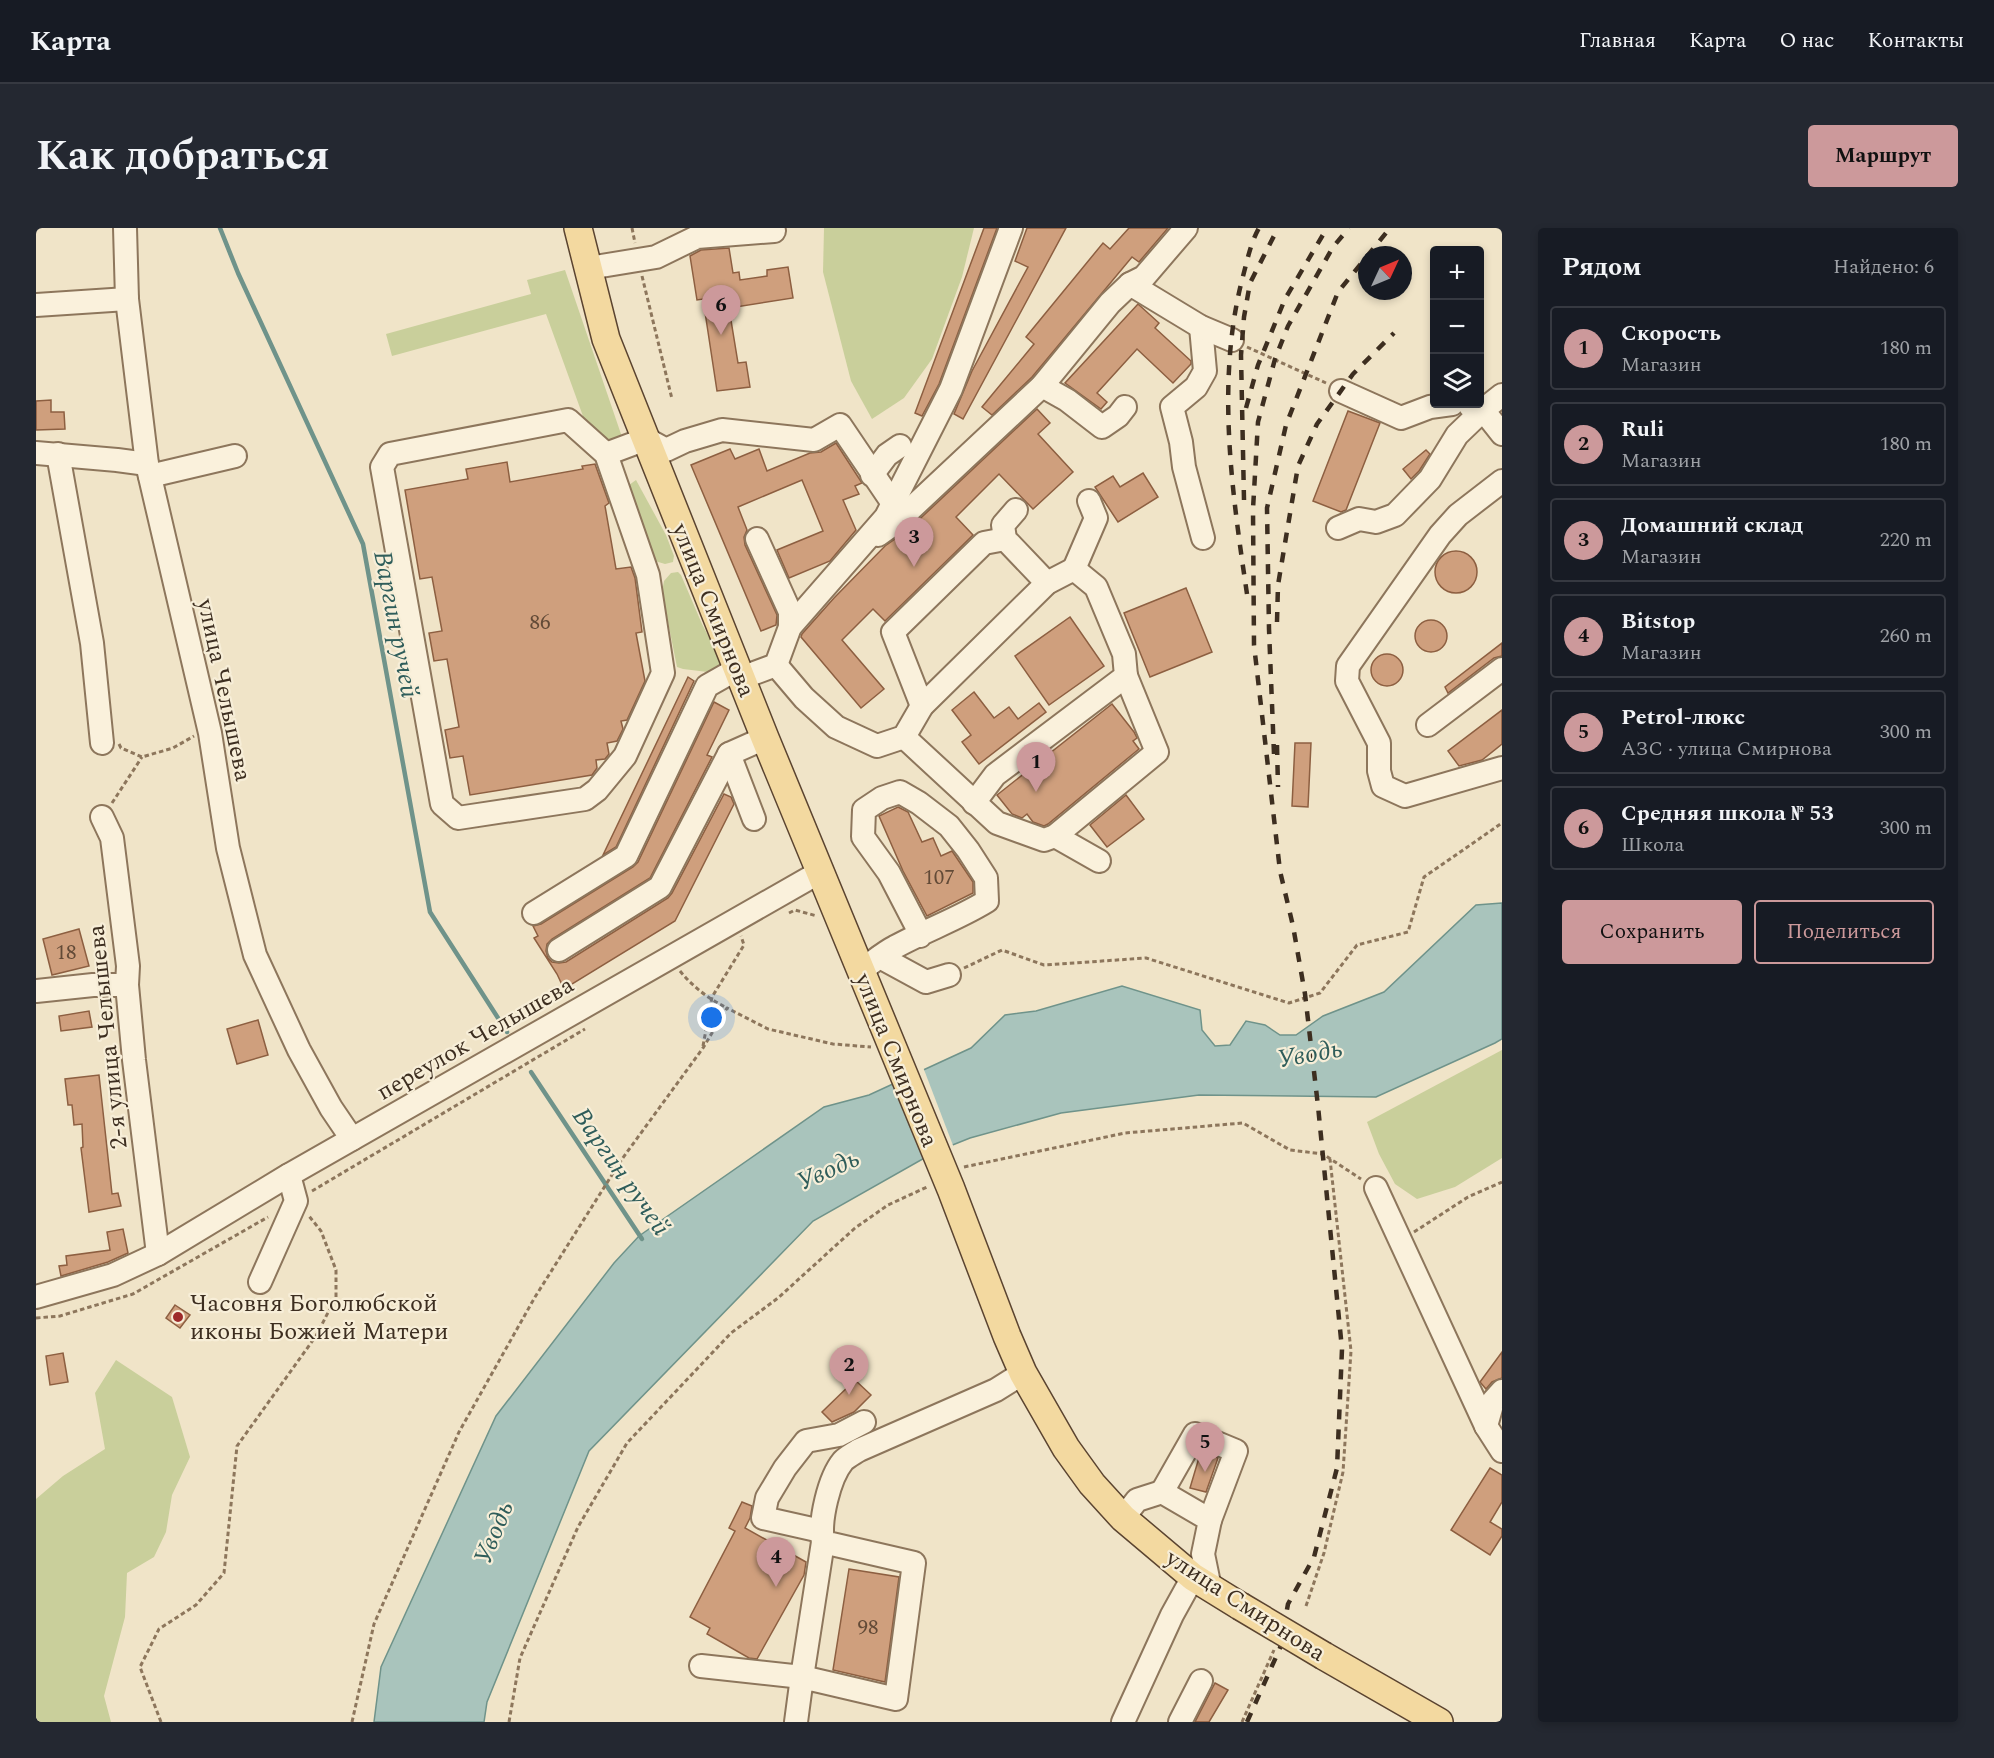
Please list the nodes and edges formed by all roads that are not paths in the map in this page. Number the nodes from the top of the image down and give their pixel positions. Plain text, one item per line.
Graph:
1 (125, 228) edge
2 (578, 228) edge
3 (1011, 228) edge
4 (1186, 228) edge
5 (774, 231) dead end
6 (588, 268) junction
7 (1130, 284) junction
8 (127, 299) junction
9 (36, 305) edge
10 (1201, 327) junction
11 (1232, 340) road end
12 (1042, 386) junction
13 (1341, 391) road end
14 (1502, 395) edge
15 (1125, 407) dead end
16 (1430, 407) edge
17 (1475, 408) edge
18 (1483, 410) junction
19 (1502, 434) edge
20 (646, 439) junction
21 (900, 446) dead end
22 (47, 454) edge
23 (606, 454) junction
24 (235, 456) dead end
25 (148, 470) junction
26 (872, 475) junction
27 (1502, 481) edge
28 (1089, 501) dead end
29 (892, 502) junction
30 (1016, 510) dead end
31 (1338, 528) dead end
32 (1203, 538) dead end
33 (758, 539) dead end
34 (1005, 539) junction
35 (860, 548) junction
36 (1074, 568) junction
37 (1047, 583) junction
38 (790, 627) junction
39 (776, 666) junction
40 (1502, 669) edge
41 (739, 674) junction
42 (1126, 676) junction
43 (922, 706) junction
44 (1428, 725) dead end
45 (904, 737) junction
46 (765, 738) junction
47 (109, 740) road end
48 (729, 754) junction
49 (1502, 768) edge
50 (974, 803) junction
51 (102, 817) road end
52 (753, 819) dead end
53 (1055, 836) junction
54 (1099, 861) dead end
55 (820, 872) junction
56 (534, 913) dead end
57 (920, 936) junction
58 (559, 950) dead end
59 (870, 964) junction
60 (949, 975) road end
61 (127, 985) junction
62 (36, 991) edge
63 (352, 1139) junction
64 (289, 1176) junction
65 (1376, 1188) road end
66 (158, 1254) junction
67 (260, 1282) dead end
68 (36, 1297) edge
69 (1023, 1373) junction
70 (1502, 1390) edge
71 (864, 1422) dead end
72 (1486, 1426) junction
73 (1502, 1451) edge
74 (1162, 1492) junction
75 (1122, 1518) junction
76 (1210, 1520) junction
77 (822, 1536) junction
78 (1201, 1583) junction
79 (700, 1666) dead end
80 (802, 1677) junction
81 (1201, 1681) dead end
82 (796, 1722) edge
83 (1123, 1722) edge
84 (1180, 1722) edge
85 (1439, 1722) edge

1 - 8 street, улица Челышева
2 - 6 main road, улица Смирнова
3 - 29 street
4 - 7 street
5 - 6 street
6 - 20 main road, улица Смирнова
7 - 10 street
7 - 12 street
8 - 9 street
8 - 25 street, улица Челышева
10 - 11 street
10 - 32 street
12 - 15 street
12 - 35 street
13 - 16 street
14 - 18 street
17 - 18 street
18 - 19 street
18 - 31 street
20 - 23 street
20 - 26 street
20 - 41 main road, улица Смирнова
21 - 26 street
22 - 25 street
22 - 47 street
23 - 23 street
24 - 25 street
25 - 63 street, улица Челышева
26 - 29 street
27 - 49 street
28 - 36 street
29 - 35 street
30 - 34 street
33 - 38 street
34 - 37 street
34 - 43 street
35 - 38 street
36 - 37 street
36 - 42 street
37 - 43 street
38 - 39 street
39 - 41 street
39 - 45 street
40 - 44 street
41 - 46 main road, улица Смирнова
41 - 56 street
42 - 50 street
42 - 53 street
43 - 45 street
45 - 50 street
46 - 48 street
46 - 55 main road, улица Смирнова
48 - 52 street
48 - 58 street
50 - 53 street
51 - 61 street, 2-я улица Челышева
53 - 54 street
55 - 59 main road, улица Смирнова
55 - 63 street, переулок Челышева
57 - 57 street
57 - 59 street
59 - 60 street
59 - 69 main road, улица Смирнова
61 - 62 street
61 - 66 street, 2-я улица Челышева
63 - 64 street, переулок Челышева
64 - 66 street, переулок Челышева
64 - 67 street
65 - 72 street
66 - 68 street, переулок Челышева
69 - 75 main road, улица Смирнова
69 - 77 street
70 - 72 street
71 - 77 street
72 - 73 street
74 - 75 street
74 - 76 street
74 - 76 street
75 - 78 main road, улица Смирнова
76 - 78 street
77 - 80 street
77 - 80 street
78 - 83 street
78 - 85 main road, улица Смирнова, bridge
79 - 80 street
80 - 82 street
81 - 84 street

